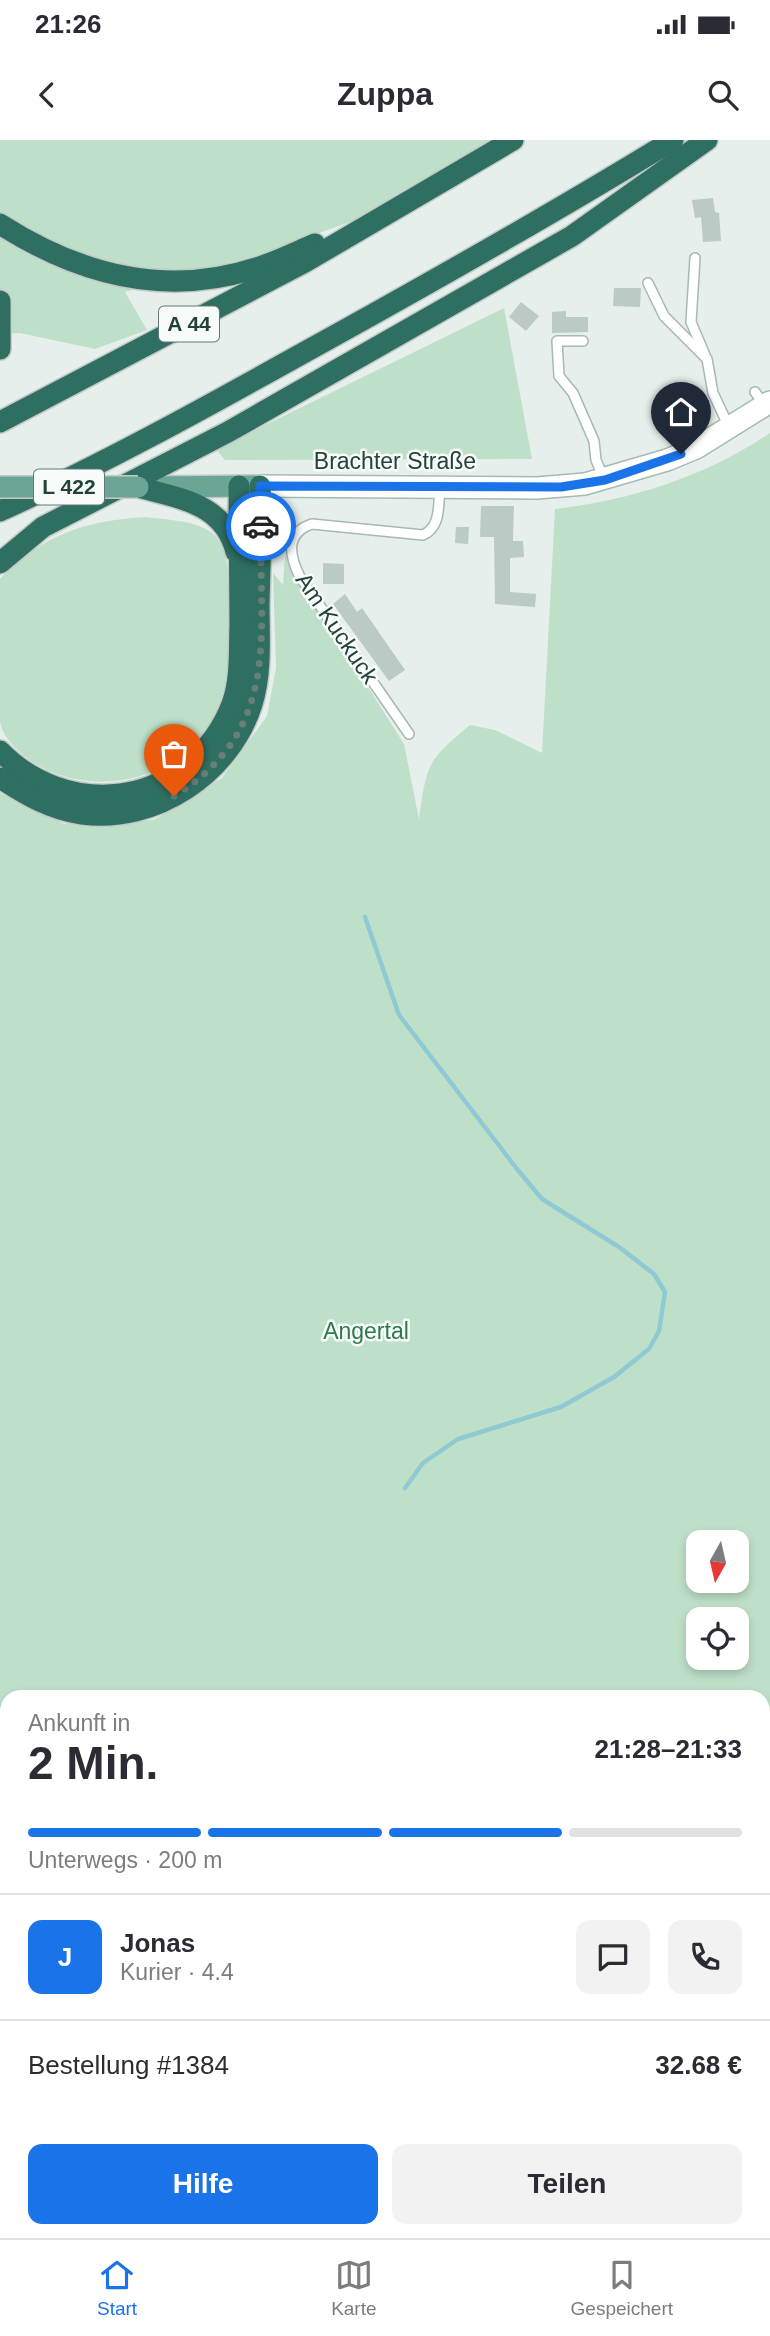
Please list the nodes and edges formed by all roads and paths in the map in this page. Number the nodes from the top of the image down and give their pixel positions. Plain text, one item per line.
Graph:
1 (513, 140) edge
2 (673, 140) edge
3 (706, 140) edge
4 (376, 219) junction
5 (0, 224) edge
6 (695, 258) dead end
7 (648, 283) dead end
8 (0, 301) edge
9 (583, 341) dead end
10 (0, 349) edge
11 (707, 359) junction
12 (765, 403) edge
13 (0, 422) edge
14 (729, 427) junction
15 (605, 480) junction
16 (250, 486) junction
17 (0, 487) edge
18 (138, 487) joint
19 (440, 487) junction
20 (182, 491) junction
21 (31, 497) junction
22 (0, 510) edge
23 (0, 517) edge
24 (0, 563) edge
25 (241, 571) junction
26 (409, 734) dead end
27 (0, 751) edge
28 (0, 778) edge

1 - 4 highway, A 44
2 - 21 highway
3 - 24 highway
4 - 5 highway
4 - 13 highway, A 44
6 - 11 lane
7 - 11 lane
8 - 10 highway
9 - 15 lane
11 - 14 lane
12 - 14 main road, Brachter Straße
14 - 15 main road, Brachter Straße
15 - 19 main road, Brachter Straße
16 - 19 main road, Brachter Straße
16 - 20 main road, Brachter Straße
16 - 25 highway
16 - 28 highway
17 - 18 main road, L 422, bridge
18 - 20 highway
19 - 26 lane, Am Kuckuck
20 - 25 highway
21 - 22 highway
21 - 23 highway
25 - 27 highway

